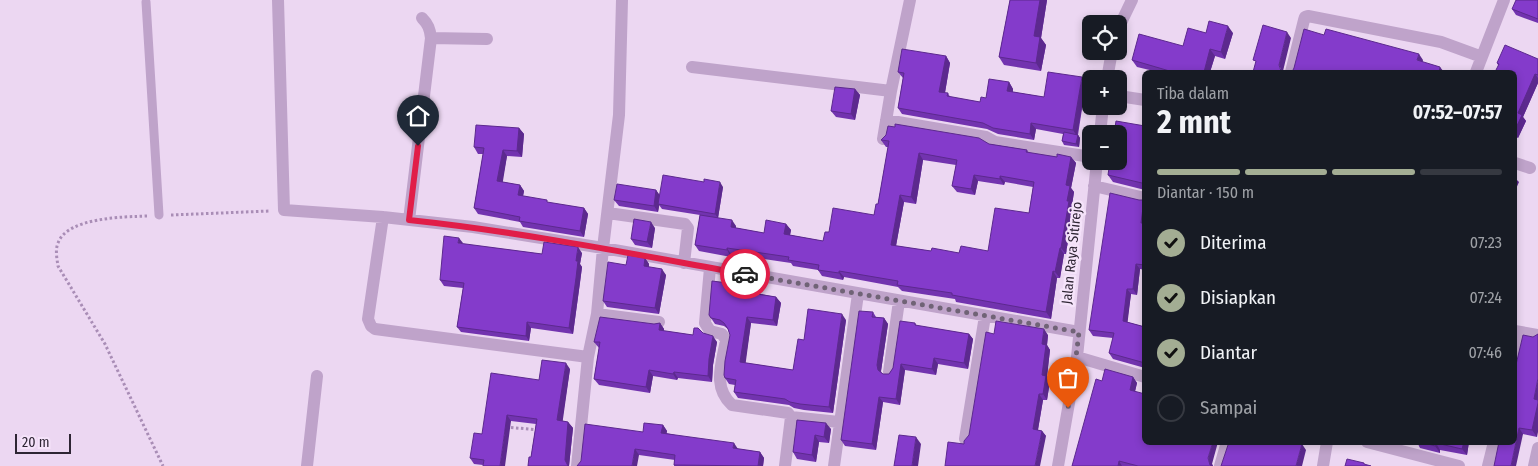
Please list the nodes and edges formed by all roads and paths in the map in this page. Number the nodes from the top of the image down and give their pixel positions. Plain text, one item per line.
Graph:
1 (278, 0) edge
2 (622, 0) edge
3 (910, 0) edge
4 (1132, 0) edge
5 (1504, 0) edge
6 (146, 2) dead end
7 (1125, 15) edge
8 (422, 18) dead end
9 (431, 38) junction
10 (487, 39) dead end
11 (1482, 57) junction
12 (692, 67) dead end
13 (1291, 70) edge
14 (1477, 70) edge
15 (891, 91) junction
16 (1127, 97) edge
17 (1142, 100) edge
18 (886, 120) junction
19 (883, 139) edge
20 (1082, 156) edge
21 (1517, 164) edge
22 (1530, 168) dead end
23 (1096, 170) edge
24 (1094, 186) junction
25 (1142, 197) edge
26 (284, 210) junction
27 (608, 213) junction
28 (159, 215) junction
29 (383, 217) junction
30 (409, 220) junction
31 (603, 248) junction
32 (684, 263) junction
33 (710, 268) junction
34 (858, 294) junction
35 (899, 301) junction
36 (597, 314) junction
37 (985, 316) junction
38 (659, 322) edge
39 (1518, 331) edge
40 (1079, 332) junction
41 (1538, 335) edge
42 (588, 357) junction
43 (1076, 357) junction
44 (889, 372) edge
45 (1142, 375) edge
46 (317, 376) dead end
47 (791, 417) junction
48 (839, 422) junction
49 (499, 427) edge
50 (544, 430) edge
51 (965, 439) edge
52 (1226, 445) edge
53 (1326, 445) edge
54 (1378, 445) edge
55 (1493, 445) edge
56 (1538, 448) edge
57 (163, 466) edge
58 (307, 466) edge
59 (577, 466) edge
60 (785, 466) edge
61 (834, 466) edge
62 (1058, 466) edge
63 (1220, 466) edge
64 (1323, 466) edge
65 (1459, 466) edge
66 (1488, 466) edge
67 (1534, 466) edge

1 - 26 street
2 - 27 street
3 - 15 street
4 - 7 street
5 - 11 street
6 - 28 lane
8 - 9 street
9 - 10 street
9 - 30 street
11 - 13 street
11 - 14 street
12 - 15 street
15 - 18 street
16 - 17 street
18 - 19 street
18 - 20 street
21 - 22 street
23 - 24 street, Jalan Raya Sitirejo
24 - 25 street
24 - 40 street, Jalan Raya Sitirejo
26 - 28 path
26 - 29 street
27 - 31 street
27 - 32 street
28 - 57 path
29 - 30 street
29 - 42 street
30 - 31 street
31 - 32 street
31 - 36 street
32 - 33 street
33 - 34 street
33 - 47 street
34 - 35 street
34 - 48 street
35 - 37 street
35 - 44 street
36 - 38 street
36 - 42 street
37 - 40 street
37 - 51 street
39 - 41 street
40 - 43 street, Jalan Raya Sitirejo
42 - 59 street
43 - 45 street
43 - 62 street, Jalan Raya Sitirejo
46 - 58 street
47 - 48 street
47 - 60 street
48 - 61 street
49 - 50 path
52 - 63 street
53 - 64 street
54 - 65 street
55 - 66 street
56 - 67 street

